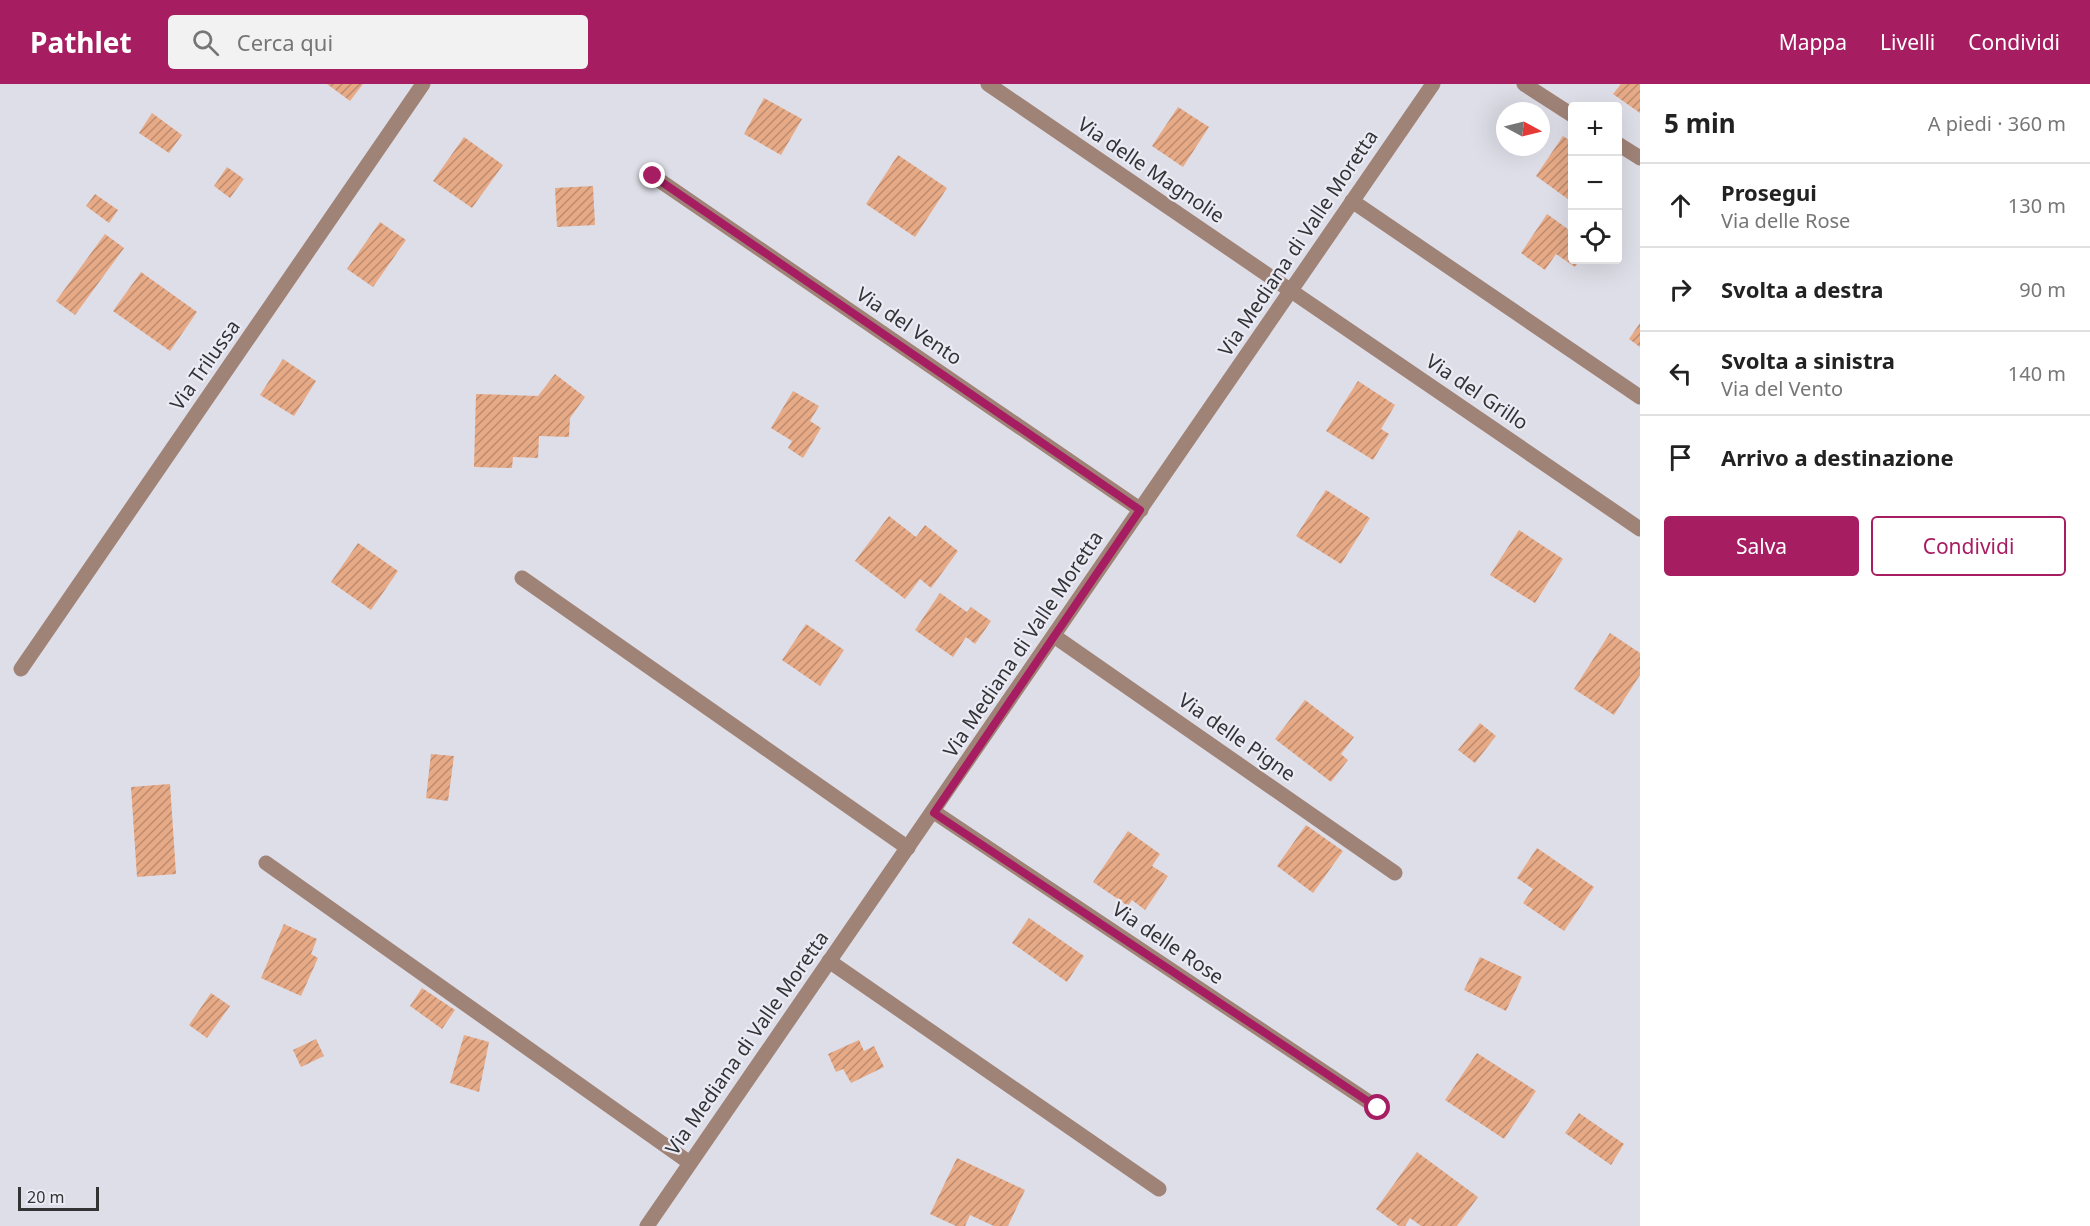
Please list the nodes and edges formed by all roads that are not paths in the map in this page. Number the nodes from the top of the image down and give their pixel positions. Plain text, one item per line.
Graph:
1 (423, 84) edge
2 (988, 84) edge
3 (1433, 84) edge
4 (1524, 84) edge
5 (1568, 112) edge
6 (1622, 147) edge
7 (1640, 158) edge
8 (653, 176) dead end
9 (1352, 201) junction
10 (1291, 290) junction
11 (1640, 397) edge
12 (1140, 510) junction
13 (1640, 529) edge
14 (522, 578) dead end
15 (1054, 636) junction
16 (21, 669) dead end
17 (934, 813) junction
18 (908, 848) junction
19 (266, 863) dead end
20 (1395, 873) dead end
21 (829, 961) junction
22 (1378, 1108) dead end
23 (690, 1163) junction
24 (1159, 1189) dead end
25 (647, 1226) edge

1 - 16 street, Via Trilussa
2 - 10 street, Via delle Magnolie
3 - 9 street, Via Mediana di Valle Moretta
4 - 5 street
6 - 7 street
8 - 12 street, Via del Vento
9 - 10 street, Via Mediana di Valle Moretta
9 - 11 street
10 - 12 street, Via Mediana di Valle Moretta
10 - 13 street, Via del Grillo
12 - 15 street, Via Mediana di Valle Moretta
14 - 18 street
15 - 17 street, Via Mediana di Valle Moretta
15 - 20 street, Via delle Pigne
17 - 18 street, Via Mediana di Valle Moretta
17 - 22 street, Via delle Rose
18 - 21 street, Via Mediana di Valle Moretta
19 - 23 street
21 - 23 street, Via Mediana di Valle Moretta
21 - 24 street
23 - 25 street, Via Mediana di Valle Moretta

